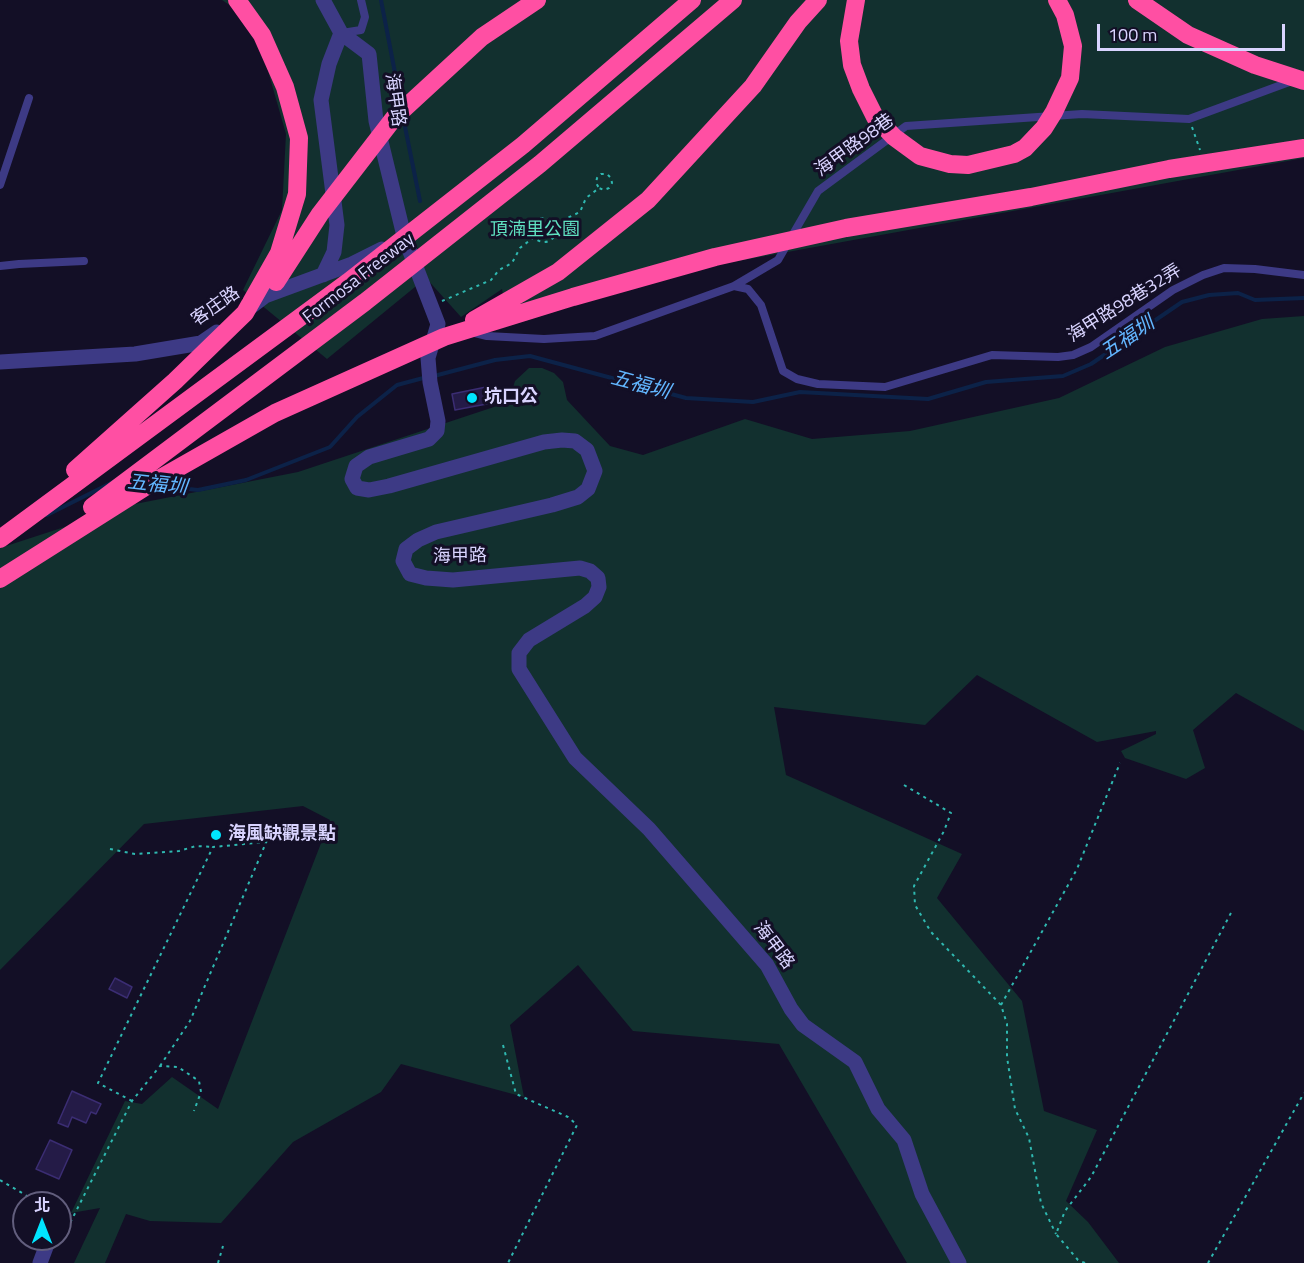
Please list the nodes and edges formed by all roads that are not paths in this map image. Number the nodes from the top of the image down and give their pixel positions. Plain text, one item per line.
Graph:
1 (237, 0) edge
2 (322, 0) edge
3 (361, 0) edge
4 (537, 0) edge
5 (692, 0) edge
6 (733, 0) edge
7 (818, 0) edge
8 (856, 0) edge
9 (1057, 0) edge
10 (1137, 0) edge
11 (341, 33) junction
12 (1304, 79) edge
13 (29, 98) dead end
14 (1304, 148) edge
15 (0, 184) edge
16 (404, 236) junction
17 (84, 261) dead end
18 (0, 266) edge
19 (323, 275) junction
20 (1304, 275) edge
21 (734, 286) junction
22 (245, 313) junction
23 (441, 330) junction
24 (0, 362) edge
25 (0, 536) edge
26 (0, 578) edge
27 (958, 1263) edge

1 - 22 highway, bridge
2 - 11 street, 海甲路
3 - 11 lane
4 - 22 highway, bridge
5 - 25 highway, Formosa Freeway, bridge
6 - 26 highway, Formosa Freeway, bridge
7 - 23 highway, bridge
8 - 9 highway, bridge
10 - 12 highway, bridge
11 - 16 street, 海甲路
11 - 19 street
12 - 21 lane, 海甲路98巷
13 - 15 lane
14 - 23 highway, bridge
16 - 19 street, 客庄路
16 - 23 street, 海甲路
17 - 18 lane
19 - 24 street, 客庄路
20 - 21 lane, 海甲路98巷32弄
21 - 23 lane, 海甲路98巷
22 - 25 highway, bridge
23 - 26 highway, bridge
23 - 27 street, 海甲路

